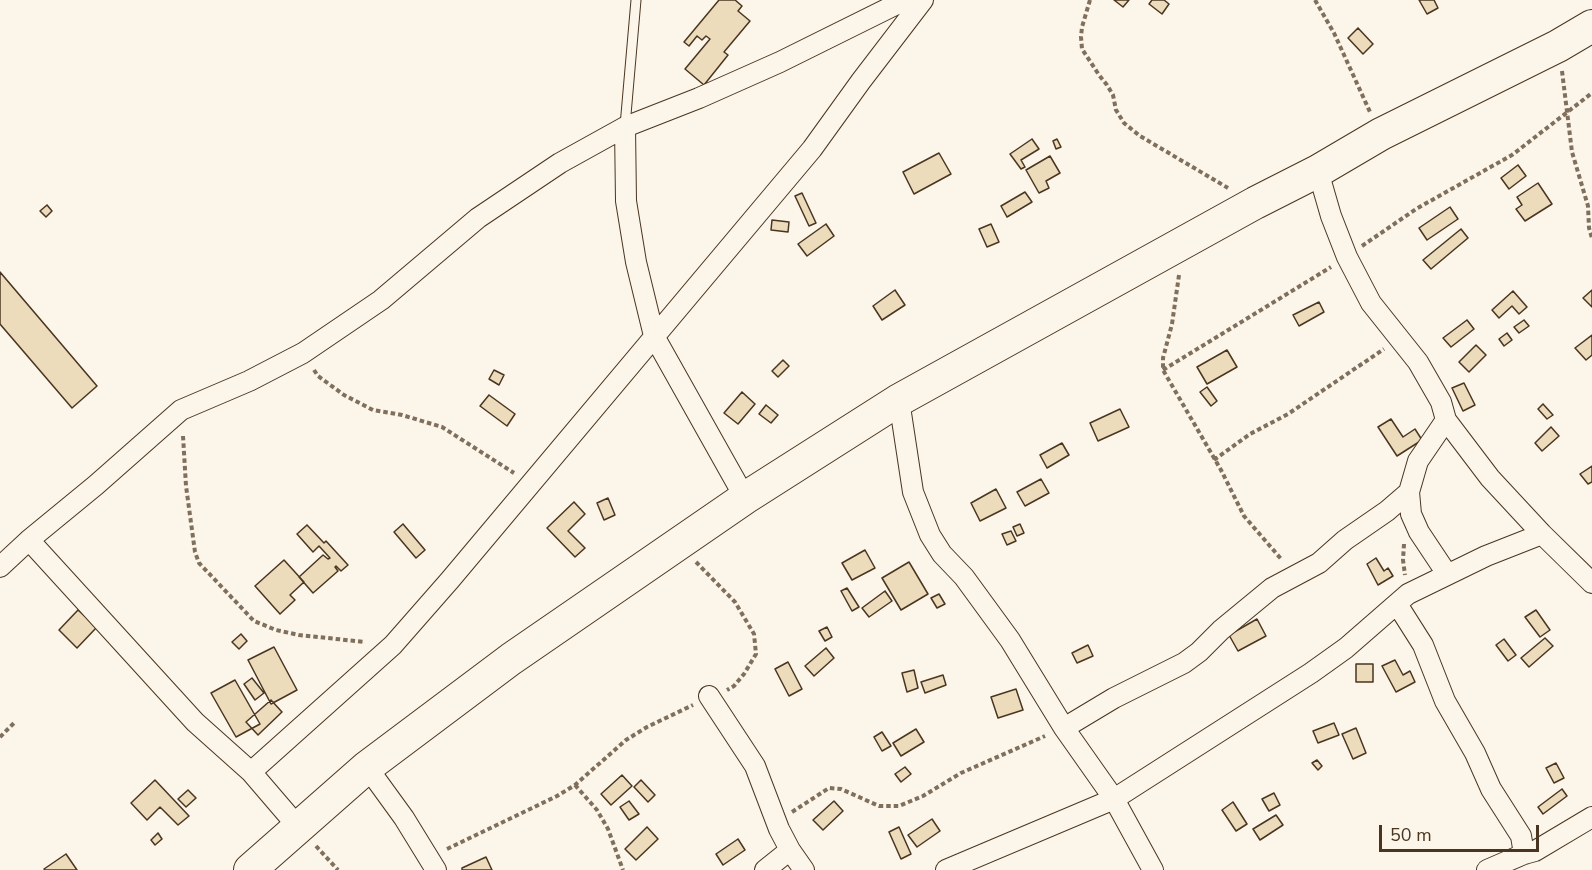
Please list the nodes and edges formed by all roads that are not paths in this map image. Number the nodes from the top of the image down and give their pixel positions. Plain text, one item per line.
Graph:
1 (636, 0) edge
2 (905, 0) edge
3 (923, 0) edge
4 (1592, 27) edge
5 (624, 127) junction
6 (1318, 171) junction
7 (654, 336) junction
8 (899, 400) junction
9 (1446, 420) junction
10 (1409, 492) junction
11 (745, 498) junction
12 (1542, 534) junction
13 (29, 540) junction
14 (0, 567) edge
15 (1447, 574) junction
16 (1592, 583) edge
17 (1402, 599) junction
18 (709, 696) road end
19 (1064, 728) junction
20 (367, 767) junction
21 (251, 772) junction
22 (1114, 799) junction
23 (1592, 817) edge
24 (299, 828) junction
25 (790, 850) junction
26 (1524, 854) junction
27 (431, 864) edge
28 (250, 870) edge
29 (765, 870) edge
30 (804, 870) edge
31 (946, 870) edge
32 (1153, 870) edge
33 (1487, 870) edge

1 - 5 lane
2 - 5 street
3 - 7 street
4 - 6 highway
5 - 7 street
5 - 13 street
6 - 8 highway
6 - 9 street
7 - 11 street
7 - 21 street
8 - 11 highway
8 - 19 street
9 - 10 street
9 - 12 street
10 - 15 street
10 - 19 street
11 - 20 highway
12 - 15 street
12 - 16 street
13 - 14 street
13 - 21 street
15 - 17 street
17 - 22 street
17 - 26 street
18 - 25 street
19 - 22 street
20 - 24 highway
20 - 27 street
21 - 24 street
22 - 31 street
22 - 32 street
23 - 26 street
24 - 28 highway
25 - 29 street
25 - 30 street
26 - 33 street

